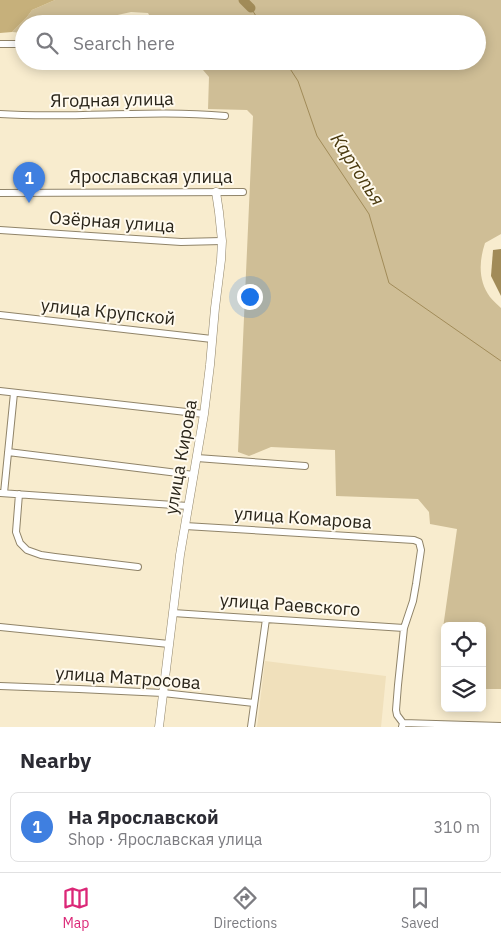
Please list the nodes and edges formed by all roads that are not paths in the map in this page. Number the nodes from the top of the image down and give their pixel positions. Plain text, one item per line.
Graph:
1 (0, 44) edge
2 (15, 44) edge
3 (0, 114) edge
4 (224, 116) dead end
5 (216, 192) junction
6 (243, 192) dead end
7 (0, 193) edge
8 (0, 230) edge
9 (222, 241) junction
10 (0, 316) edge
11 (212, 339) junction
12 (0, 391) edge
13 (14, 393) junction
14 (204, 414) junction
15 (8, 452) junction
16 (196, 458) junction
17 (305, 466) dead end
18 (194, 475) junction
19 (2, 493) edge
20 (19, 494) junction
21 (188, 506) junction
22 (185, 526) junction
23 (138, 566) dead end
24 (173, 613) junction
25 (266, 619) junction
26 (0, 627) edge
27 (404, 628) junction
28 (169, 644) junction
29 (0, 686) edge
30 (163, 693) junction
31 (254, 703) junction
32 (403, 725) edge
33 (501, 726) edge
34 (159, 727) edge
35 (251, 727) edge

1 - 2 street
3 - 4 street, Ягодная улица
5 - 6 street, Ярославская улица
5 - 7 street, Ярославская улица
5 - 9 street, улица Кирова
8 - 9 street, Озёрная улица
9 - 11 street, улица Кирова
10 - 11 street, улица Крупской
11 - 14 street, улица Кирова
12 - 13 street
13 - 14 street
13 - 15 street
14 - 16 street, улица Кирова
15 - 18 street
15 - 19 street
16 - 17 street
16 - 18 street, улица Кирова
18 - 21 street, улица Кирова
19 - 20 street
20 - 21 street
20 - 23 street
21 - 22 street, улица Кирова
22 - 24 street, улица Кирова
22 - 27 street, улица Комарова
24 - 25 street, улица Раевского
24 - 28 street, улица Кирова
25 - 27 street, улица Раевского
25 - 31 street
26 - 28 street
27 - 32 street
28 - 30 street, улица Кирова
29 - 30 street, улица Матросова
30 - 31 street, улица Матросова
30 - 34 street, улица Кирова
31 - 35 street
32 - 33 street

